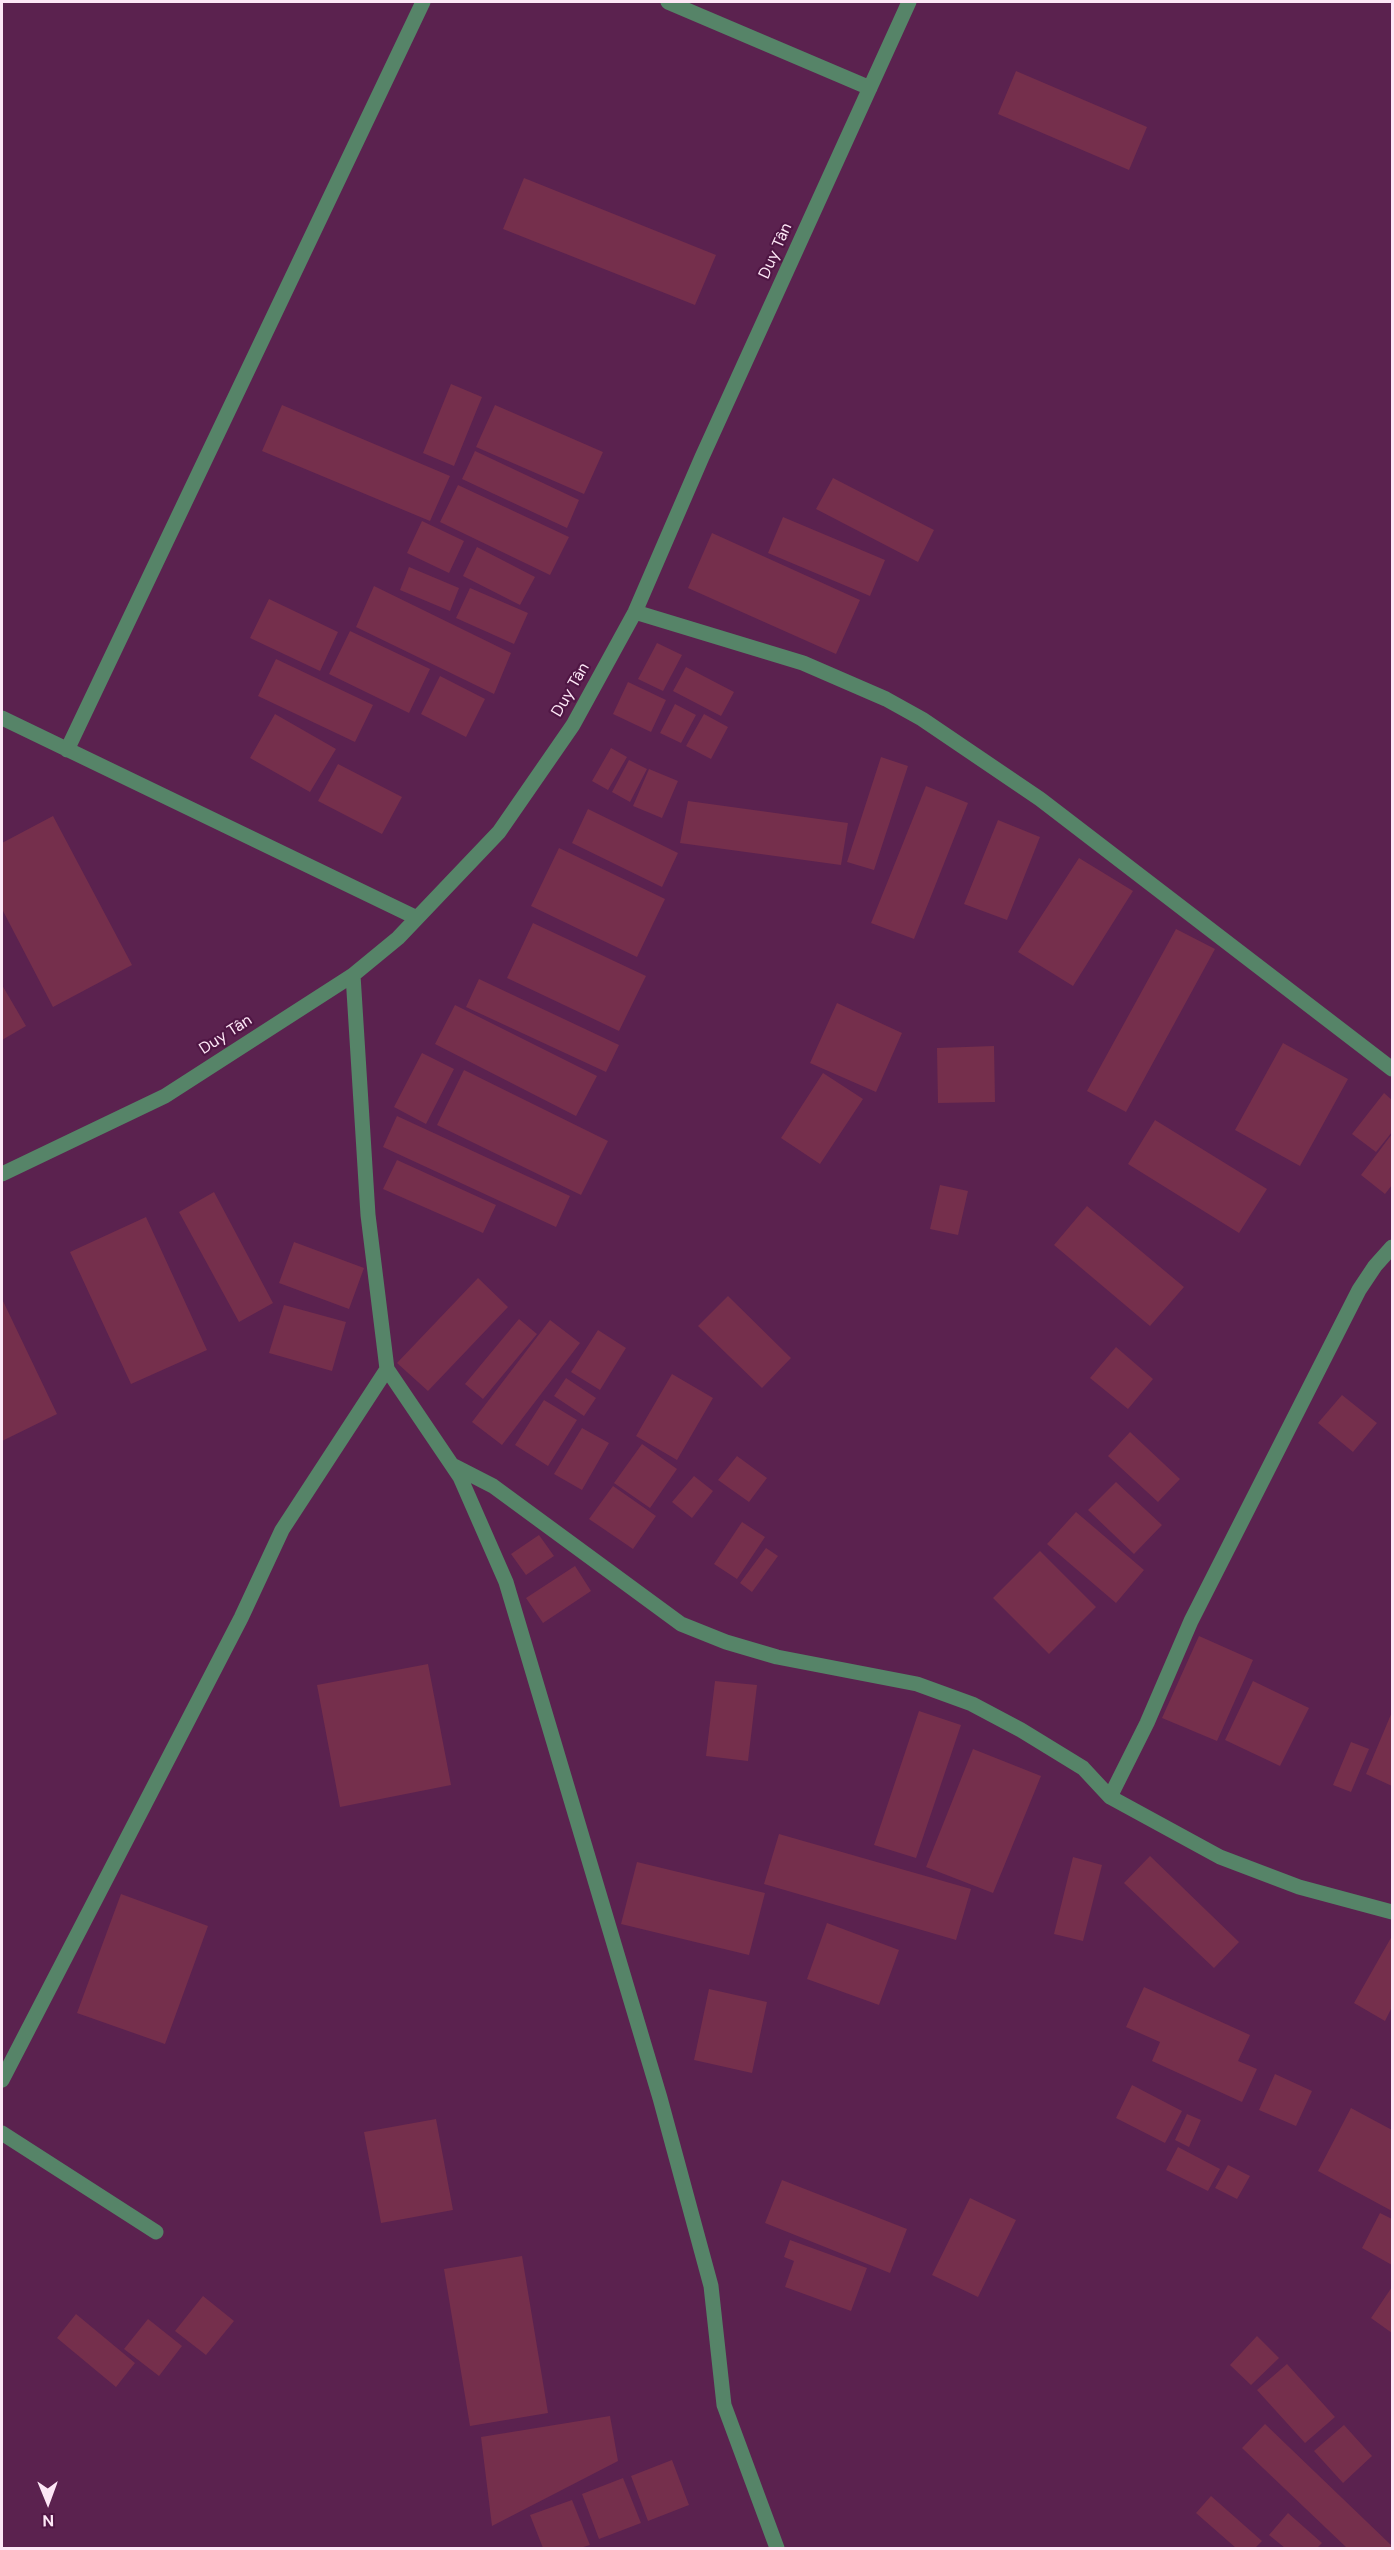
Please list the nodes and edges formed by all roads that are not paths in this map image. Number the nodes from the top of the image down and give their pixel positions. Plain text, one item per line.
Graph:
1 (423, 2) edge
2 (668, 2) edge
3 (909, 2) edge
4 (870, 88) junction
5 (635, 612) junction
6 (2, 718) edge
7 (67, 750) junction
8 (417, 918) junction
9 (353, 975) junction
10 (1392, 1069) edge
11 (2, 1174) edge
12 (1392, 1247) edge
13 (387, 1369) junction
14 (451, 1464) junction
15 (1110, 1797) junction
16 (1392, 1912) edge
17 (2, 2080) edge
18 (2, 2133) edge
19 (156, 2232) dead end
20 (777, 2548) edge

1 - 7 street
2 - 4 street
3 - 4 street, Duy Tân
4 - 5 street, Duy Tân
5 - 8 street, Duy Tân
5 - 10 street
6 - 7 street
7 - 8 street
8 - 9 street, Duy Tân
9 - 11 street, Duy Tân
9 - 13 street
12 - 15 street
13 - 14 street
13 - 17 street
14 - 15 street
14 - 20 street
15 - 16 street
18 - 19 street

